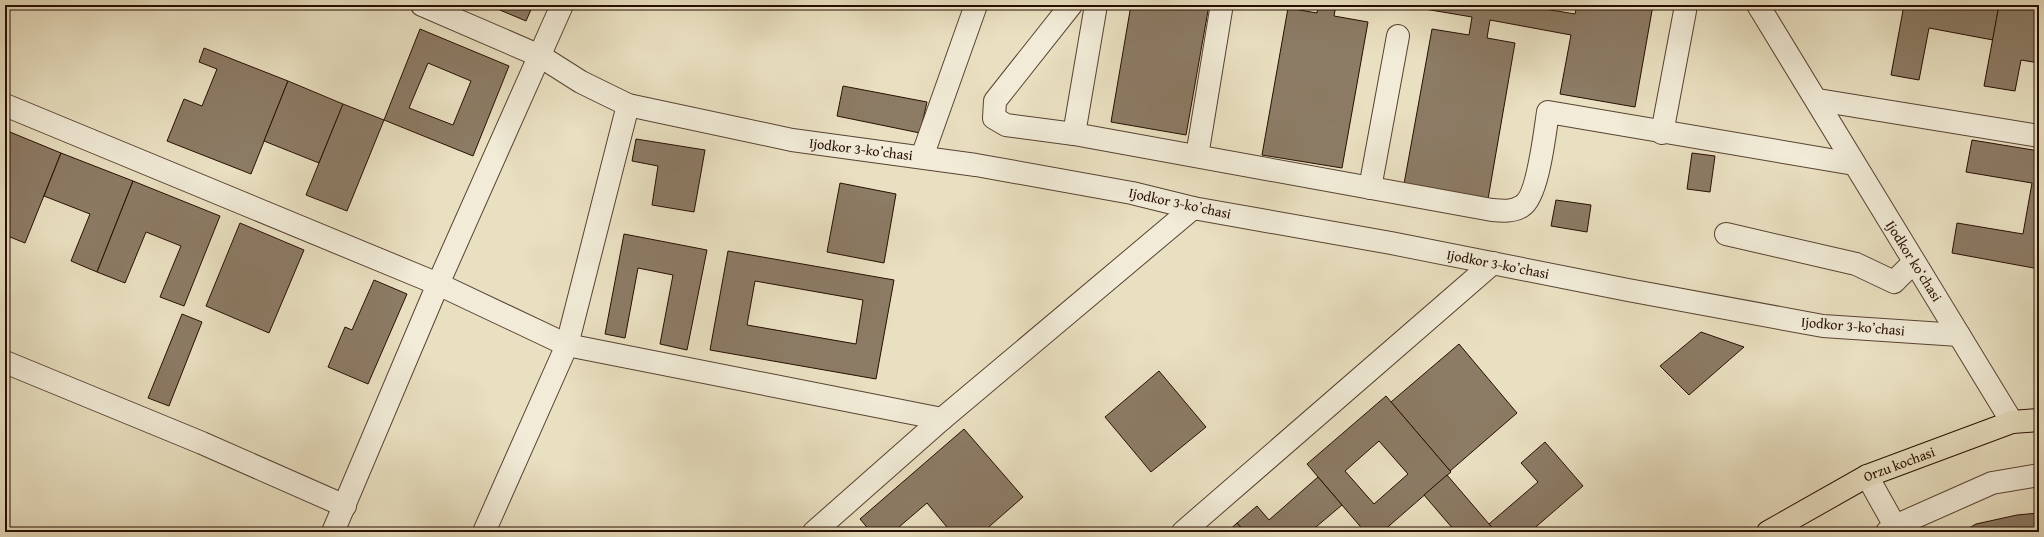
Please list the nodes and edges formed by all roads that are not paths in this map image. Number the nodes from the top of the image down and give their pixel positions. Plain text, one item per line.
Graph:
1 (422, 5) edge
2 (562, 5) edge
3 (976, 5) edge
4 (1071, 5) edge
5 (1096, 5) edge
6 (1685, 5) edge
7 (1758, 5) edge
8 (1221, 10) dead end
9 (1398, 36) dead end
10 (540, 56) junction
11 (1818, 100) junction
12 (5, 105) edge
13 (628, 105) junction
14 (1662, 132) junction
15 (1074, 134) junction
16 (2039, 136) edge
17 (1197, 156) junction
18 (922, 157) junction
19 (1854, 164) junction
20 (1370, 188) junction
21 (1193, 208) junction
22 (1726, 234) dead end
23 (1914, 262) junction
24 (1493, 263) junction
25 (438, 284) junction
26 (1959, 335) junction
27 (567, 345) junction
28 (5, 362) edge
29 (942, 419) junction
30 (2039, 420) edge
31 (2012, 422) junction
32 (2039, 475) edge
33 (1867, 476) junction
34 (345, 506) junction
35 (1891, 529) edge
36 (334, 532) edge
37 (484, 532) edge
38 (814, 532) edge
39 (1182, 532) edge
40 (1768, 532) edge

1 - 10 street, Ijodkor 3-koʼchasi
2 - 10 street
3 - 18 street
4 - 15 street
5 - 15 street
6 - 14 street
7 - 11 street, Ijodkor koʻchasi
8 - 17 street
9 - 20 street
10 - 13 street, Ijodkor 3-koʼchasi
10 - 25 street
11 - 16 street
11 - 19 street, Ijodkor koʻchasi
12 - 25 street
13 - 18 street, Ijodkor 3-koʼchasi
13 - 27 street
14 - 19 street
14 - 20 street
15 - 17 street
17 - 20 street
18 - 21 street, Ijodkor 3-koʼchasi
19 - 23 street, Ijodkor koʻchasi
21 - 24 street, Ijodkor 3-koʼchasi
21 - 29 street
22 - 23 street
23 - 26 street, Ijodkor koʻchasi
24 - 26 street, Ijodkor 3-koʼchasi
24 - 39 street
25 - 27 street
25 - 34 street
26 - 31 street, Ijodkor koʻchasi
27 - 29 street
27 - 37 street
28 - 34 street
29 - 38 street
30 - 31 main road, Orzu kochasi
31 - 33 main road, Orzu kochasi
32 - 35 street
33 - 35 street
33 - 40 main road, Orzu kochasi
34 - 36 street

